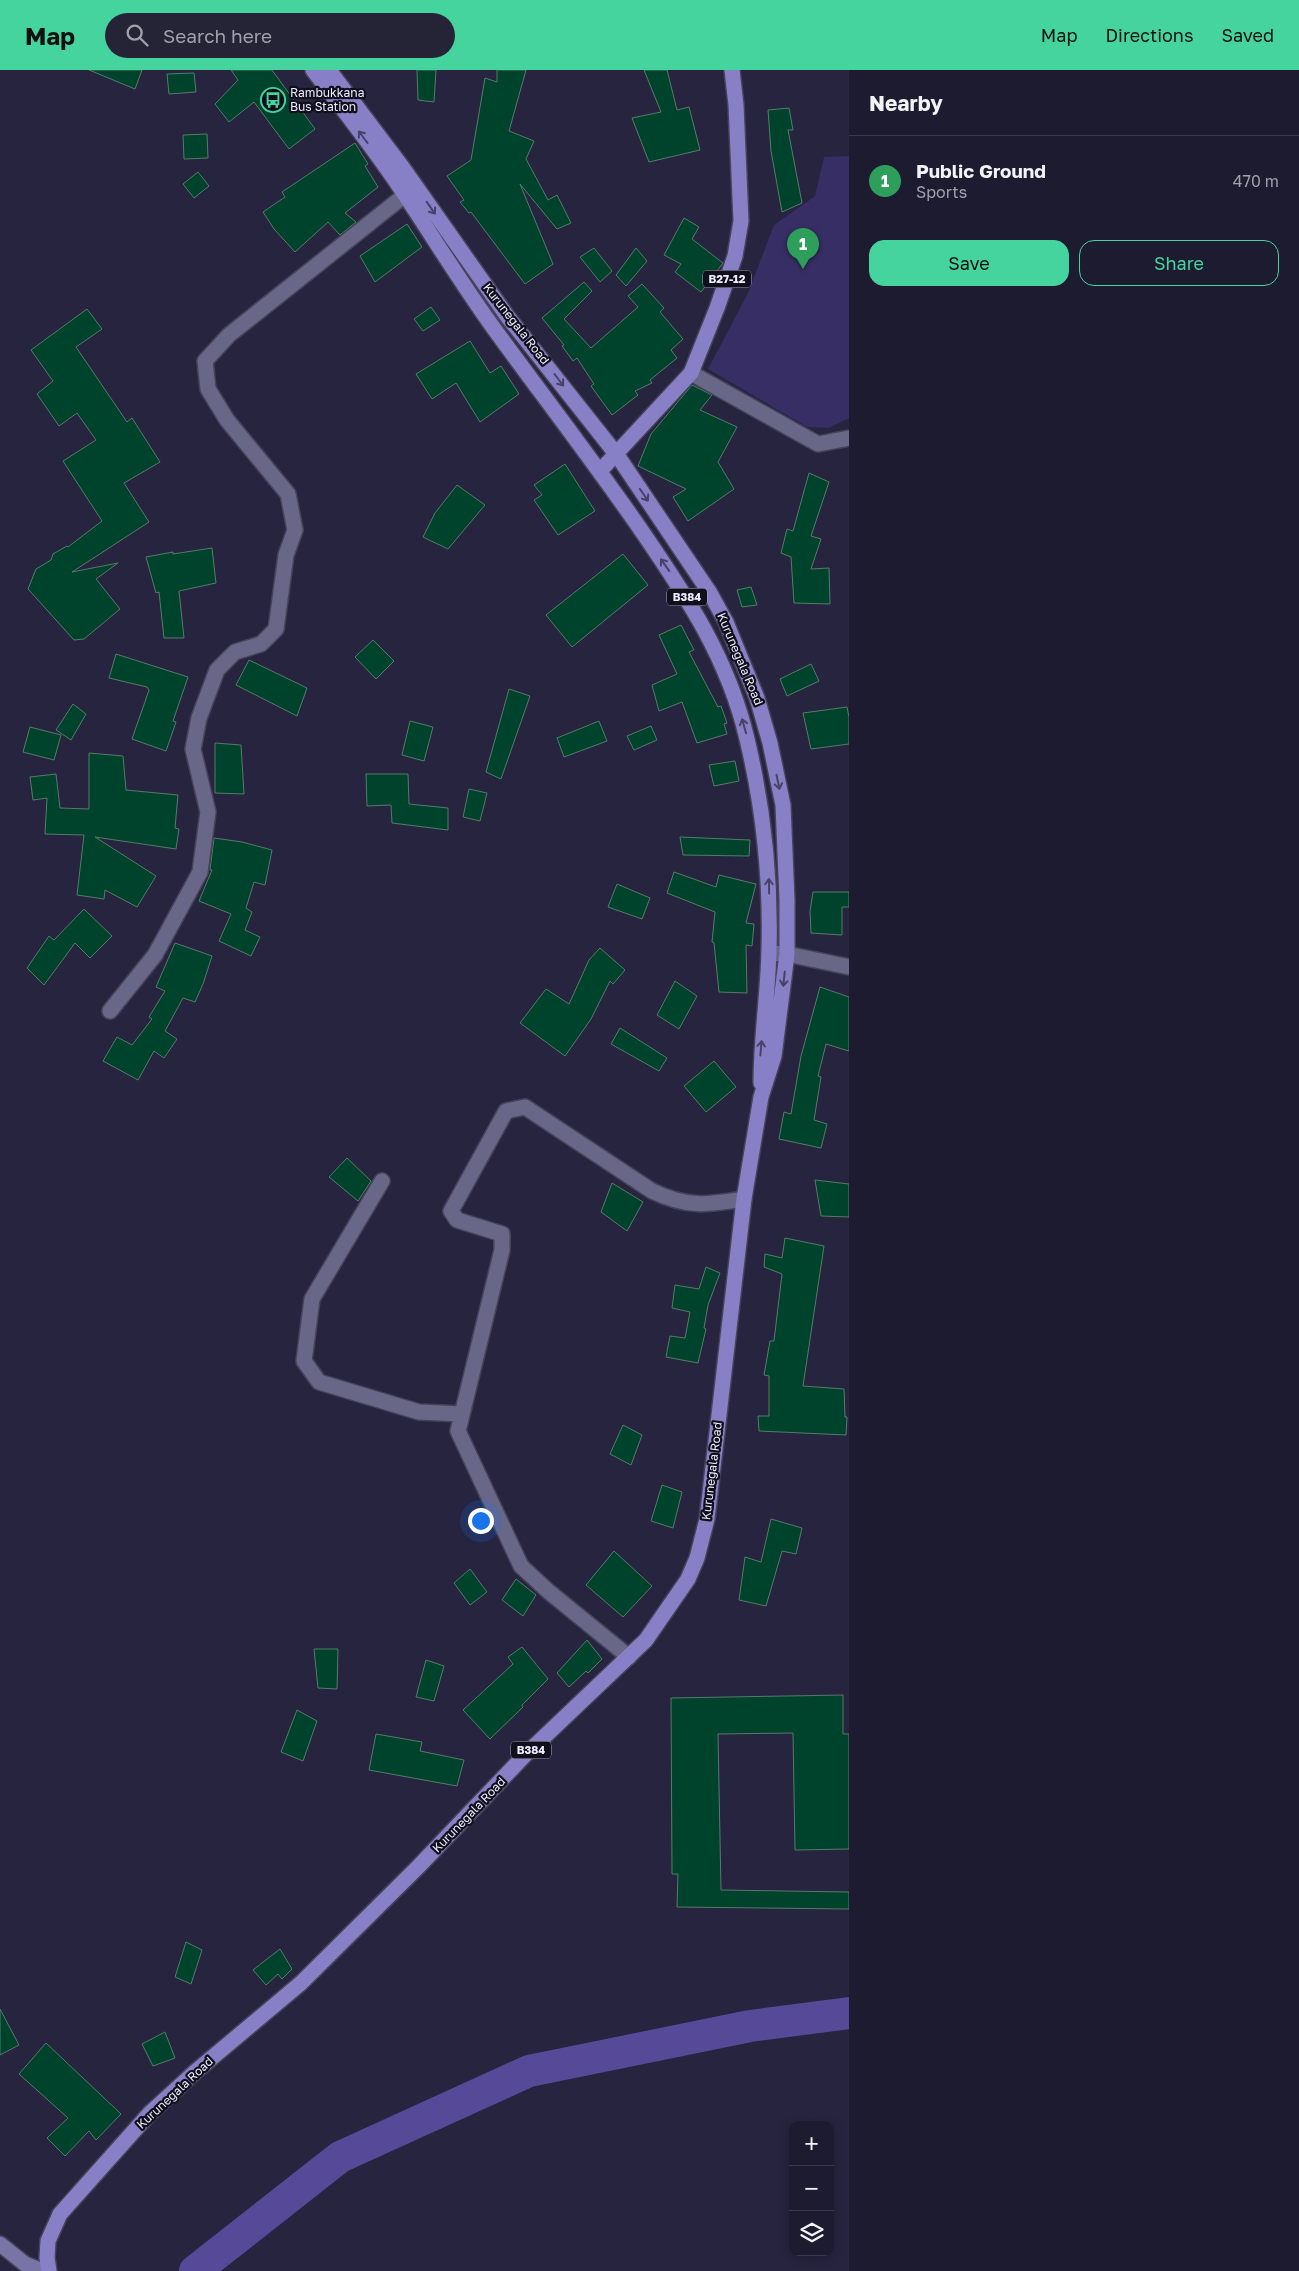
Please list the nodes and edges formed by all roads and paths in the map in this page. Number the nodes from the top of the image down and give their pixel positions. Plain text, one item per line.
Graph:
1 (313, 70) edge
2 (330, 70) edge
3 (732, 70) edge
4 (398, 172) junction
5 (411, 191) junction
6 (691, 373) junction
7 (849, 438) edge
8 (617, 455) junction
9 (600, 471) junction
10 (769, 953) junction
11 (787, 954) junction
12 (849, 967) edge
13 (110, 1011) dead end
14 (761, 1097) junction
15 (382, 1181) dead end
16 (744, 1199) junction
17 (462, 1414) junction
18 (630, 1656) junction
19 (0, 2244) edge
20 (42, 2271) edge
21 (50, 2271) edge

4 -> 1 main road, B384
2 - 4 main road, B384
3 - 6 main road, B27-12
4 - 5 main road, Kurunegala Road / B384
5 -> 8 main road, Kurunegala Road / B384
5 - 9 main road, Kurunegala Road / B384
5 - 13 street
6 - 7 street
6 - 8 main road, B27-12
8 - 9 main road
8 -> 11 main road, Kurunegala Road / B384
10 -> 9 main road, Kurunegala Road / B384
10 - 11 street
14 -> 10 main road, Kurunegala Road / B384
11 - 12 street
11 -> 14 main road, Kurunegala Road / B384
14 - 16 main road, Kurunegala Road / B384
15 - 17 street
16 - 17 street
16 - 18 main road, Kurunegala Road / B384
17 - 18 street
18 - 21 main road, Kurunegala Road / B384
19 - 20 street

